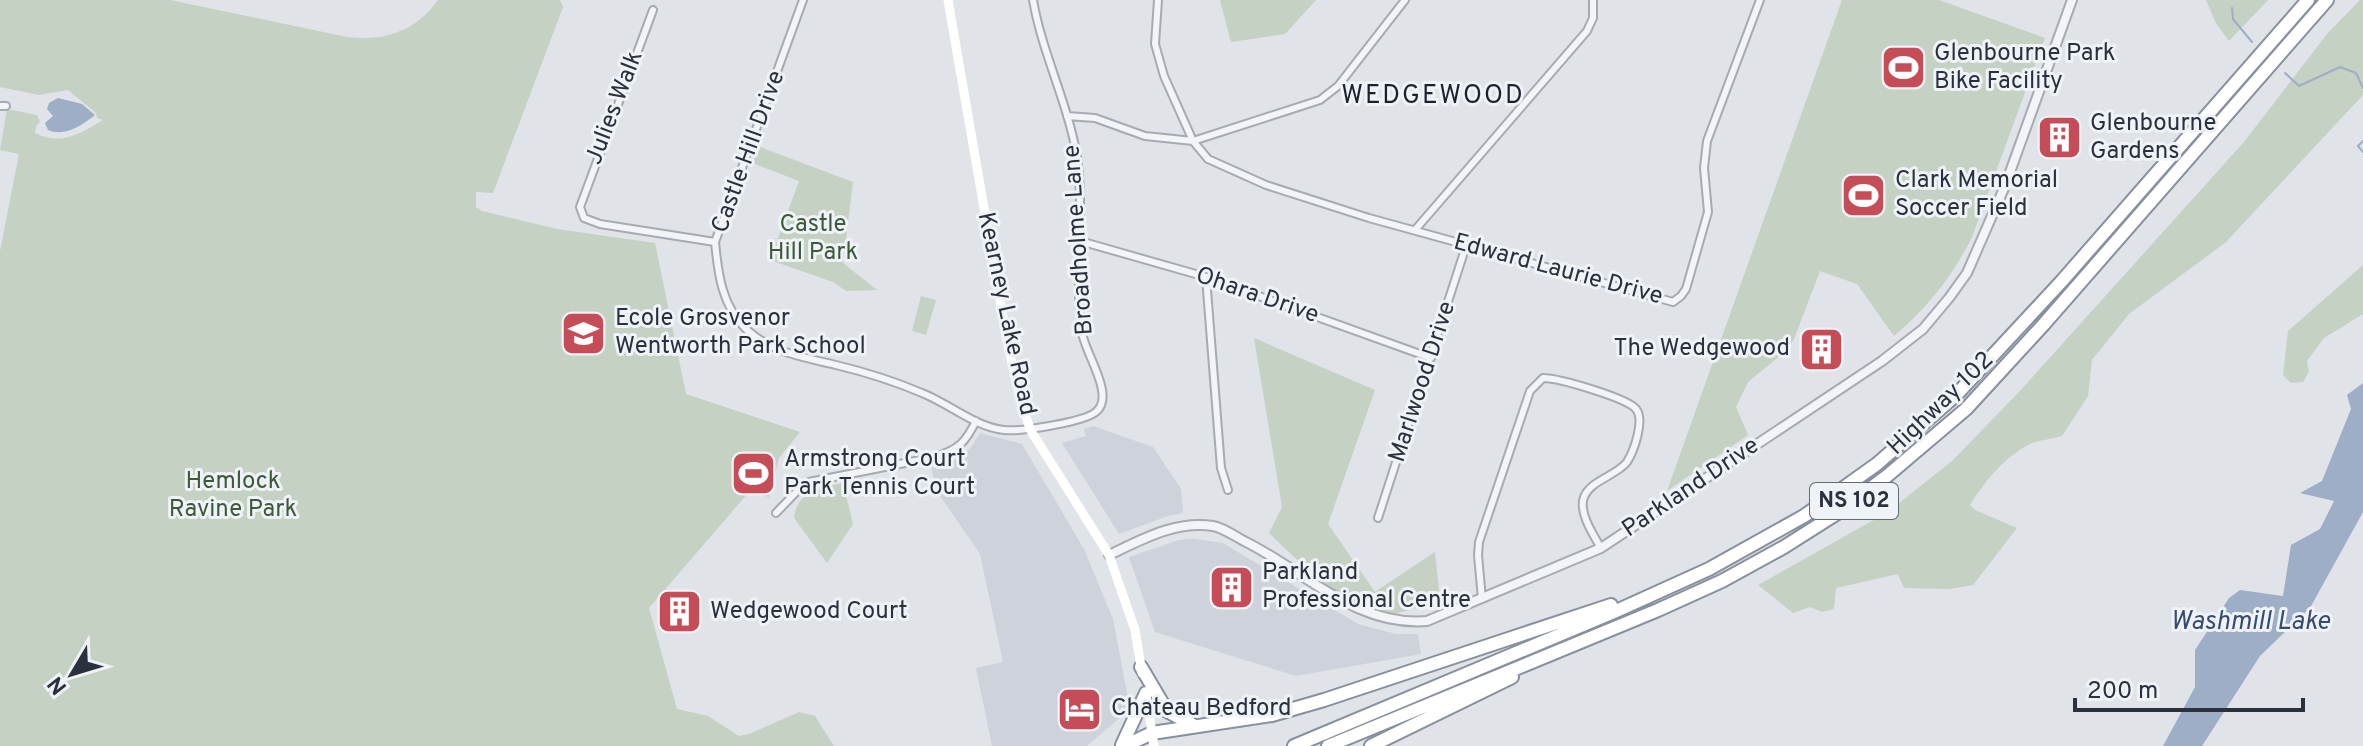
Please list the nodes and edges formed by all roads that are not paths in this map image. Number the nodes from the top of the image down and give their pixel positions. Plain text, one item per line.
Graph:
1 (803, 0) edge
2 (948, 0) edge
3 (1033, 0) edge
4 (1158, 0) edge
5 (1405, 0) edge
6 (1593, 0) edge
7 (1760, 0) edge
8 (2072, 0) edge
9 (2308, 0) edge
10 (2327, 0) edge
11 (653, 10) dead end
12 (1067, 116) junction
13 (1193, 141) junction
14 (1415, 230) junction
15 (1080, 241) junction
16 (715, 242) junction
17 (1466, 246) junction
18 (1206, 277) junction
19 (1431, 358) junction
20 (976, 421) junction
21 (1031, 431) junction
22 (1228, 490) dead end
23 (776, 513) dead end
24 (1378, 518) dead end
25 (1601, 548) junction
26 (1109, 555) junction
27 (1671, 585) junction
28 (1482, 599) junction
29 (1625, 624) junction
30 (1141, 667) junction
31 (1146, 693) junction
32 (1193, 725) junction
33 (1153, 739) edge
34 (1123, 746) edge
35 (1294, 746) edge
36 (1328, 746) edge
37 (1371, 746) edge

1 - 16 street, Castle Hill Drive
2 - 21 main road, Kearney Lake Road
3 - 12 street, Broadholme Lane
4 - 13 street
5 - 13 street
6 - 14 street
7 - 17 street, Edward Laurie Drive
8 - 25 street, Parkland Drive
9 - 27 highway, Highway 102 / NS 102
10 - 29 highway, Highway 102 / NS 102
11 - 16 street, Julies Walk
12 - 13 street
12 - 15 street, Broadholme Lane
13 - 14 street, Edward Laurie Drive
14 - 17 street, Edward Laurie Drive
15 - 18 street, Ohara Drive
15 - 21 street, Broadholme Lane
16 - 20 street, Castle Hill Drive
17 - 19 street, Marlwood Drive
18 - 19 street, Ohara Drive
18 - 22 street
19 - 24 street, Marlwood Drive
20 - 21 street, Castle Hill Drive
20 - 23 street
21 - 26 main road, Kearney Lake Road
25 - 28 street, Parkland Drive
25 - 28 street
26 - 28 street, Parkland Drive
26 - 30 main road, Kearney Lake Road
27 - 32 highway
27 - 35 highway, Highway 102 / NS 102
29 - 36 highway, Highway 102 / NS 102
29 - 37 highway
30 - 31 main road, Kearney Lake Road
30 - 32 highway
31 - 33 main road, Kearney Lake Road
31 - 34 highway
32 - 33 highway
33 - 34 highway

